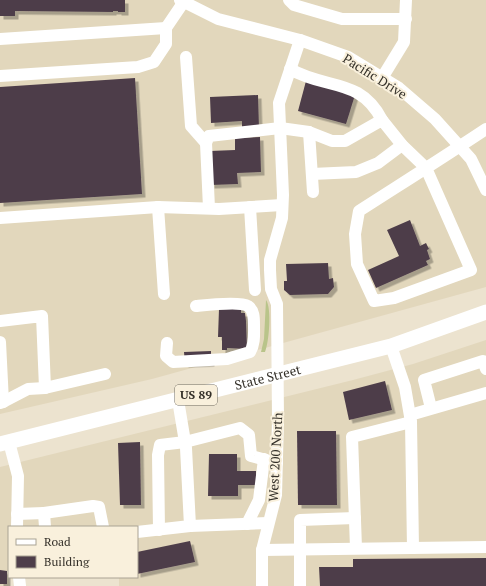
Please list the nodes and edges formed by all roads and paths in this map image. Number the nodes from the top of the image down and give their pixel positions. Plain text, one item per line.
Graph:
1 (289, 0) edge
2 (406, 0) edge
3 (183, 1) edge
4 (406, 19) junction
5 (166, 28) junction
6 (0, 39) edge
7 (300, 40) junction
8 (186, 57) dead end
9 (290, 69) junction
10 (0, 76) edge
11 (382, 78) junction
12 (382, 120) junction
13 (280, 128) junction
14 (486, 129) edge
15 (309, 132) junction
16 (206, 143) junction
17 (402, 145) junction
18 (460, 146) junction
19 (426, 168) junction
20 (312, 174) junction
21 (486, 190) edge
22 (313, 192) dead end
23 (282, 206) junction
24 (158, 207) junction
25 (250, 207) junction
26 (209, 208) junction
27 (0, 218) edge
28 (255, 290) dead end
29 (164, 294) dead end
30 (196, 306) dead end
31 (486, 312) edge
32 (0, 320) edge
33 (0, 342) edge
34 (167, 343) dead end
35 (392, 346) junction
36 (486, 370) edge
37 (105, 374) dead end
38 (277, 375) junction
39 (45, 388) junction
40 (486, 393) edge
41 (178, 400) junction
42 (2, 403) edge
43 (432, 408) junction
44 (410, 418) junction
45 (185, 442) junction
46 (4, 443) edge
47 (264, 459) junction
48 (277, 463) junction
49 (44, 513) junction
50 (18, 514) junction
51 (355, 518) junction
52 (247, 524) junction
53 (268, 524) junction
54 (17, 526) edge
55 (45, 526) edge
56 (103, 526) edge
57 (190, 526) junction
58 (159, 530) junction
59 (138, 532) edge
60 (486, 547) edge
61 (356, 548) junction
62 (413, 548) junction
63 (300, 549) junction
64 (262, 550) junction
65 (262, 586) edge
66 (300, 586) edge

1 - 4 street
2 - 4 street
3 - 5 street
3 - 7 street, Pacific Drive
4 - 11 street
5 - 6 street
5 - 10 street
7 - 9 street, West 200 North
7 - 11 street, Pacific Drive
8 - 16 street
9 - 12 street
9 - 13 street, West 200 North
11 - 18 street, Pacific Drive
12 - 15 street
12 - 17 street
13 - 15 street
13 - 16 street
13 - 23 street, West 200 North
14 - 18 street
15 - 20 street
16 - 26 street
17 - 19 street
17 - 20 street
18 - 19 street
18 - 21 street, Pacific Drive
19 - 19 street
20 - 22 street
23 - 25 street
23 - 38 street, West 200 North
24 - 26 street
24 - 27 street
24 - 29 street
25 - 26 street
25 - 28 street
30 - 34 street
31 - 35 main road, State Street / US 89
32 - 39 street
33 - 42 street
35 - 38 main road, State Street / US 89
35 - 44 street
36 - 43 street
37 - 39 street
38 - 41 main road, State Street / US 89
38 - 48 street, West 200 North
39 - 42 street
40 - 43 street
41 - 45 street
41 - 46 main road, State Street / US 89
43 - 44 street
44 - 51 street
44 - 62 street
45 - 47 street
45 - 57 street
45 - 58 street
46 - 50 street
47 - 48 street
47 - 52 street
48 - 53 street, West 200 North
49 - 50 street
49 - 55 street
49 - 56 street
50 - 54 street
51 - 61 street
51 - 63 street
52 - 53 street
52 - 57 street
53 - 64 street, West 200 North
57 - 58 street
58 - 59 street
60 - 62 street
61 - 62 street
61 - 63 street
63 - 64 street
63 - 66 street
64 - 65 street, West 200 North

